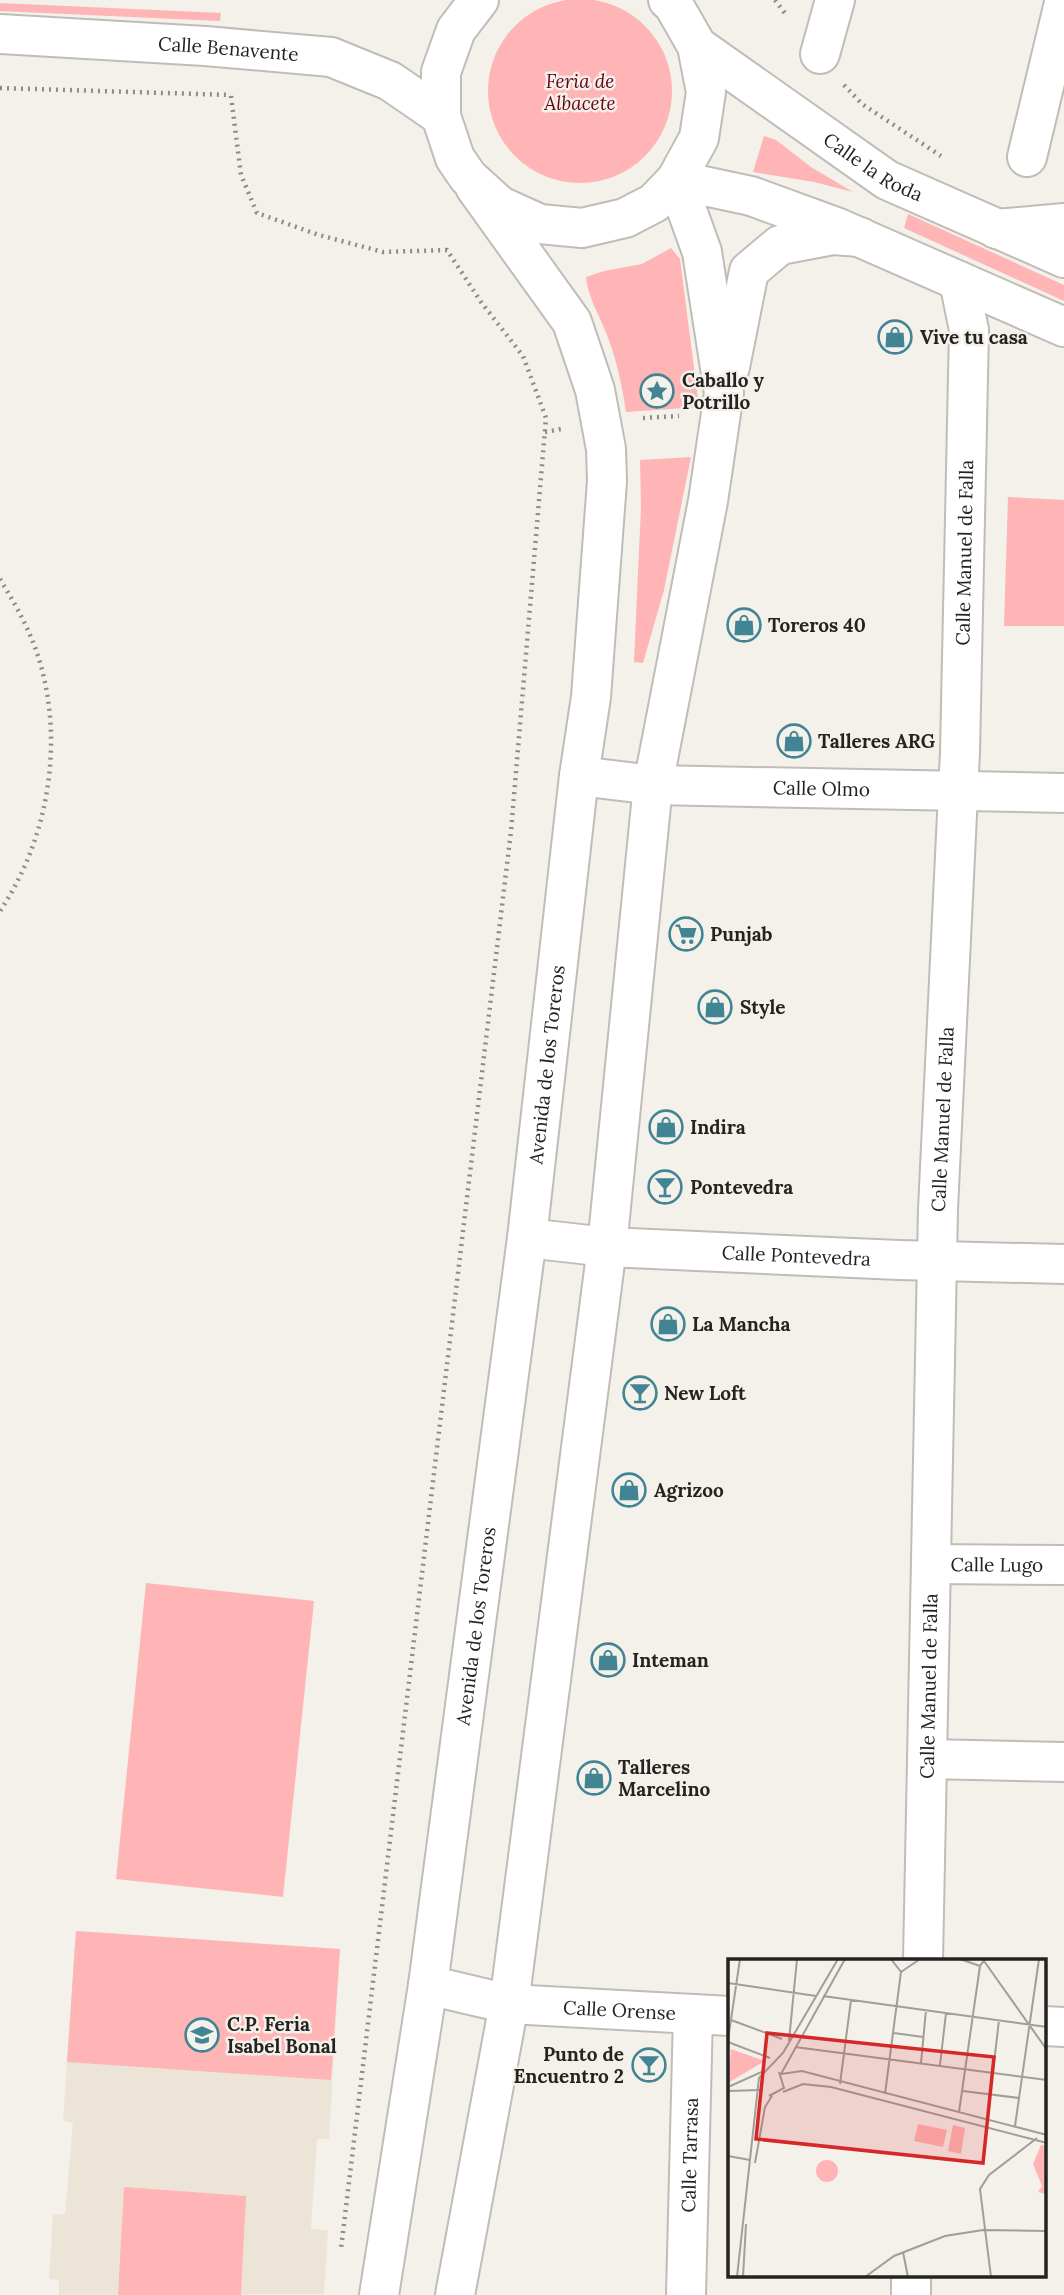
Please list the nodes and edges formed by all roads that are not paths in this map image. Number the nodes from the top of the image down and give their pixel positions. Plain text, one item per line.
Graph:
1 (479, 0) edge
2 (668, 0) edge
3 (835, 0) edge
4 (1064, 4) edge
5 (690, 27) edge
6 (0, 34) edge
7 (828, 65) road end
8 (441, 116) junction
9 (1027, 157) dead end
10 (468, 177) junction
11 (676, 180) junction
12 (1064, 223) edge
13 (996, 229) junction
14 (862, 237) junction
15 (1064, 258) edge
16 (959, 281) junction
17 (1064, 327) edge
18 (723, 404) junction
19 (579, 776) junction
20 (653, 785) junction
21 (958, 791) junction
22 (1064, 793) edge
23 (527, 1238) junction
24 (607, 1247) junction
25 (937, 1261) junction
26 (1064, 1264) edge
27 (931, 1564) junction
28 (1064, 1565) edge
29 (927, 1759) junction
30 (1064, 1762) edge
31 (923, 1959) edge
32 (428, 1985) junction
33 (509, 2004) junction
34 (712, 2015) edge
35 (1046, 2026) edge
36 (1064, 2027) edge
37 (379, 2295) edge
38 (455, 2295) edge
39 (686, 2295) edge

1 - 8 street
2 - 5 street
3 - 7 street
4 - 9 street
5 - 11 street
5 - 13 street, Calle la Roda
6 - 8 street, Calle Benavente
8 - 10 street
10 - 11 street
10 - 19 street, Avenida de los Toreros
11 - 14 street
11 - 18 street
12 - 13 street
13 - 15 street, Calle la Roda
14 - 16 street
14 - 18 street
16 - 17 street
16 - 21 street, Calle Manuel de Falla
18 - 20 street
19 - 20 street, Calle Olmo
19 - 23 street, Avenida de los Toreros
20 - 21 street, Calle Olmo
20 - 24 street
21 - 22 street, Calle Olmo
21 - 25 street, Calle Manuel de Falla
23 - 24 street, Calle Pontevedra
23 - 32 street, Avenida de los Toreros
24 - 25 street, Calle Pontevedra
24 - 33 street
25 - 26 street, Calle Pontevedra
25 - 27 street, Calle Manuel de Falla
27 - 28 street, Calle Lugo
27 - 29 street, Calle Manuel de Falla
29 - 30 street
29 - 31 street, Calle Manuel de Falla
32 - 33 street
32 - 37 street, Avenida de los Toreros
33 - 34 street, Calle Orense
33 - 38 street
34 - 39 street, Calle Tarrasa
35 - 36 street

